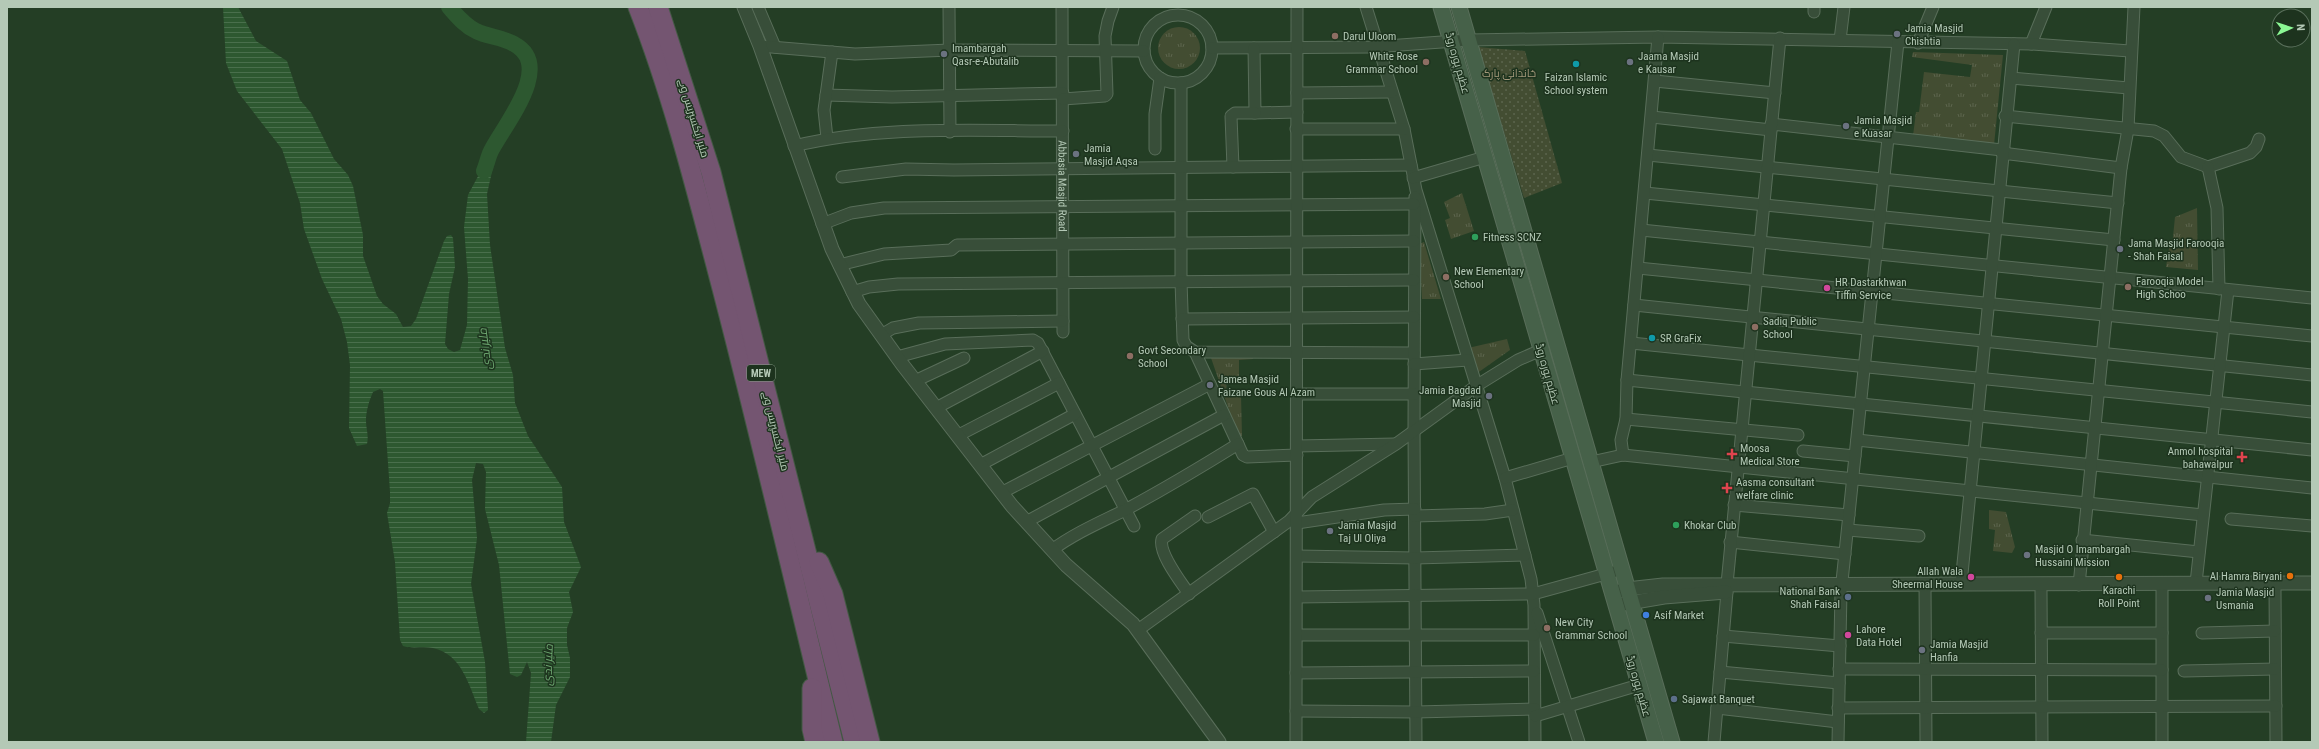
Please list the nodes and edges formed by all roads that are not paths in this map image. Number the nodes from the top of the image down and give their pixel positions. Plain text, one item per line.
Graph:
1 (638, 7) edge
2 (658, 7) edge
3 (744, 7) edge
4 (758, 7) edge
5 (949, 7) edge
6 (1062, 7) edge
7 (1114, 7) edge
8 (1297, 7) edge
9 (1366, 7) edge
10 (1441, 7) edge
11 (1459, 7) edge
12 (1844, 7) edge
13 (1932, 7) edge
14 (2046, 7) edge
15 (2134, 7) edge
16 (1180, 11) edge
17 (1658, 37) junction
18 (1780, 38) junction
19 (1468, 40) junction
20 (1840, 40) junction
21 (1451, 42) junction
22 (1898, 42) junction
23 (1918, 43) junction
24 (2014, 44) junction
25 (2031, 44) junction
26 (760, 46) junction
27 (775, 47) junction
28 (1380, 47) junction
29 (1212, 48) junction
30 (1254, 48) junction
31 (1297, 48) junction
32 (950, 50) junction
33 (1062, 50) junction
34 (1105, 51) junction
35 (1144, 51) junction
36 (2130, 51) junction
37 (832, 52) junction
38 (1160, 78) junction
39 (2011, 78) junction
40 (1655, 81) junction
41 (1181, 83) junction
42 (2129, 88) junction
43 (1392, 92) junction
44 (1775, 92) junction
45 (1297, 93) junction
46 (950, 94) junction
47 (826, 95) junction
48 (1062, 96) junction
49 (1297, 112) junction
50 (1255, 113) junction
51 (2006, 116) junction
52 (1652, 117) junction
53 (1771, 127) junction
54 (1296, 129) junction
55 (1404, 129) junction
56 (2128, 129) junction
57 (1063, 130) junction
58 (950, 132) junction
59 (826, 138) junction
60 (1888, 138) junction
61 (2259, 139) dead end
62 (794, 146) junction
63 (1155, 149) dead end
64 (2004, 152) junction
65 (1648, 155) junction
66 (1485, 157) junction
67 (1411, 166) junction
68 (1233, 167) junction
69 (1296, 167) junction
70 (2208, 167) junction
71 (1063, 168) junction
72 (1181, 168) junction
73 (1766, 168) junction
74 (2121, 168) junction
75 (842, 177) dead end
76 (1414, 178) junction
77 (1884, 178) junction
78 (1416, 190) junction
79 (2001, 191) junction
80 (1645, 194) junction
81 (2118, 203) junction
82 (1414, 204) junction
83 (1181, 205) junction
84 (1296, 205) junction
85 (1764, 205) junction
86 (1063, 206) junction
87 (1880, 217) junction
88 (822, 224) junction
89 (1997, 228) junction
90 (1641, 230) junction
91 (2114, 240) junction
92 (1296, 241) junction
93 (1414, 241) junction
94 (1760, 242) junction
95 (1181, 243) junction
96 (1064, 244) junction
97 (1876, 254) junction
98 (839, 265) junction
99 (1992, 266) junction
100 (1638, 268) junction
101 (1756, 279) junction
102 (2111, 279) junction
103 (1181, 280) junction
104 (1297, 280) junction
105 (1414, 280) junction
106 (1064, 282) junction
107 (2224, 290) junction
108 (852, 292) junction
109 (1872, 292) junction
110 (2312, 298) edge
111 (1989, 303) junction
112 (1634, 304) junction
113 (2107, 316) junction
114 (1414, 317) junction
115 (1753, 317) junction
116 (1296, 318) junction
117 (1182, 319) junction
118 (2224, 328) junction
119 (1869, 329) junction
120 (881, 335) junction
121 (2312, 336) edge
122 (1985, 341) junction
123 (1631, 343) junction
124 (1541, 350) junction
125 (1043, 351) junction
126 (1195, 352) junction
127 (1296, 352) junction
128 (2103, 352) junction
129 (1414, 353) junction
130 (1749, 355) junction
131 (897, 357) junction
132 (964, 358) dead end
133 (1468, 360) junction
134 (1414, 364) junction
135 (2220, 364) junction
136 (1865, 366) junction
137 (2312, 374) edge
138 (1982, 378) junction
139 (1627, 380) junction
140 (915, 381) junction
141 (1059, 383) junction
142 (1210, 384) junction
143 (1476, 386) junction
144 (2099, 390) junction
145 (1745, 393) junction
146 (1296, 394) junction
147 (1414, 394) junction
148 (2216, 402) junction
149 (1861, 403) junction
150 (936, 408) junction
151 (2312, 412) edge
152 (1075, 414) junction
153 (1224, 415) junction
154 (1978, 416) junction
155 (1626, 419) junction
156 (2095, 428) junction
157 (1741, 430) junction
158 (1414, 431) junction
159 (1798, 435) dead end
160 (957, 436) junction
161 (1857, 440) junction
162 (2211, 440) junction
163 (1238, 444) junction
164 (1396, 444) junction
165 (1091, 445) junction
166 (1297, 450) junction
167 (2312, 450) edge
168 (1803, 452) dead end
169 (1974, 453) junction
170 (1623, 456) junction
171 (1855, 456) junction
172 (1573, 458) junction
173 (1590, 462) junction
174 (980, 465) junction
175 (2091, 466) junction
176 (1737, 467) junction
177 (1109, 477) junction
178 (1505, 478) junction
179 (1853, 478) junction
180 (2207, 478) junction
181 (2312, 488) edge
182 (1970, 490) junction
183 (1001, 493) junction
184 (2087, 503) junction
185 (1734, 504) junction
186 (794, 506) junction
187 (1126, 509) junction
188 (1513, 510) junction
189 (1415, 513) junction
190 (1849, 515) junction
191 (2203, 515) junction
192 (1194, 516) dead end
193 (1208, 517) dead end
194 (1297, 519) junction
195 (2231, 519) dead end
196 (1026, 522) junction
197 (1134, 526) dead end
198 (2312, 526) edge
199 (1848, 530) junction
200 (1274, 532) junction
201 (1919, 536) dead end
202 (2082, 540) junction
203 (1730, 542) junction
204 (1052, 550) junction
205 (2199, 552) junction
206 (1845, 554) junction
207 (1525, 555) junction
208 (1297, 556) junction
209 (1415, 558) junction
210 (1621, 570) junction
211 (1606, 574) junction
212 (2196, 583) junction
213 (2312, 583) edge
214 (1961, 584) junction
215 (2079, 585) junction
216 (2162, 587) junction
217 (1727, 588) junction
218 (1842, 588) junction
219 (1925, 588) junction
220 (2275, 589) junction
221 (2312, 589) edge
222 (2041, 591) junction
223 (1189, 594) junction
224 (1629, 595) junction
225 (1297, 597) junction
226 (1416, 597) junction
227 (1534, 599) junction
228 (1614, 600) junction
229 (1138, 630) junction
230 (2275, 631) junction
231 (2041, 633) junction
232 (2162, 633) junction
233 (2202, 633) dead end
234 (1297, 635) junction
235 (1534, 635) junction
236 (1416, 636) junction
237 (1723, 636) junction
238 (1840, 646) junction
239 (812, 658) junction
240 (1839, 669) junction
241 (2275, 669) junction
242 (1925, 670) junction
243 (2042, 670) junction
244 (2162, 670) junction
245 (2184, 671) dead end
246 (1416, 672) junction
247 (1534, 672) junction
248 (1720, 672) junction
249 (1296, 673) junction
250 (1839, 683) junction
251 (1639, 685) junction
252 (2276, 706) junction
253 (2162, 707) junction
254 (1568, 708) junction
255 (1717, 708) junction
256 (1838, 708) junction
257 (1926, 708) junction
258 (2042, 708) junction
259 (1296, 711) junction
260 (1416, 712) junction
261 (1535, 713) junction
262 (1838, 722) junction
263 (815, 742) edge
264 (833, 742) edge
265 (854, 742) edge
266 (870, 742) edge
267 (1219, 742) edge
268 (1296, 742) edge
269 (1416, 742) edge
270 (1534, 742) edge
271 (1579, 742) edge
272 (1656, 742) edge
273 (1672, 742) edge
274 (1714, 742) edge
275 (1838, 742) edge
276 (1926, 742) edge
277 (2042, 742) edge
278 (2162, 742) edge
279 (2276, 742) edge

1 - 239 highway, ملیر ایکسپریس وے / MEW
2 - 186 highway, ملیر ایکسپریس وے / MEW
3 - 26 street
4 - 27 street
5 - 32 street
6 - 33 street, Abbasia Masjid Road
7 - 34 street
8 - 31 street
9 - 28 street
10 - 21 main road, عظیم پورہ روڈ
11 - 19 main road, عظیم پورہ روڈ
12 - 20 street
13 - 23 street
14 - 25 street
15 - 36 street
16 - 29 street
16 - 35 street
17 - 18 street
17 - 19 street
17 - 40 street
18 - 20 street
18 - 44 street
19 - 21 street
19 - 173 main road, عظیم پورہ روڈ
20 - 22 street
21 - 28 street
21 - 66 main road, عظیم پورہ روڈ
22 - 23 street
22 - 60 street
23 - 24 street
24 - 25 street
24 - 39 street
25 - 36 street
26 - 27 street
26 - 62 street
27 - 37 street
28 - 31 street
28 - 43 street
29 - 30 street
29 - 41 street
30 - 31 street
30 - 50 street
31 - 45 street
32 - 33 street
32 - 37 street
32 - 46 street
33 - 34 street
33 - 48 street, Abbasia Masjid Road
34 - 35 street
34 - 48 street
35 - 38 street
36 - 42 street
37 - 47 street
38 - 41 street
38 - 63 street
39 - 42 street
39 - 51 street
40 - 44 street
40 - 52 street
41 - 72 street
42 - 56 street
43 - 45 street
43 - 55 street
44 - 53 street
45 - 49 street
46 - 47 street
46 - 48 street
46 - 58 street
47 - 59 street
48 - 57 street, Abbasia Masjid Road
49 - 50 street
49 - 54 street
50 - 68 street
51 - 56 street
51 - 64 street
52 - 53 street
52 - 65 street
53 - 60 street
53 - 73 street
54 - 55 street
54 - 69 street
55 - 67 street
56 - 70 street
56 - 74 street
57 - 58 street
57 - 71 street, Abbasia Masjid Road
58 - 59 street
59 - 62 street
60 - 64 street
60 - 77 street
61 - 70 street
62 - 88 street
64 - 74 street
64 - 79 street
65 - 73 street
65 - 80 street
66 - 76 street
66 - 124 main road, عظیم پورہ روڈ
67 - 69 street
67 - 76 street
68 - 69 street
68 - 72 street
69 - 84 street
70 - 107 street
71 - 72 street
71 - 75 street
71 - 86 street, Abbasia Masjid Road
72 - 83 street
73 - 77 street
73 - 85 street
74 - 81 street
76 - 78 street
77 - 79 street
77 - 87 street
78 - 82 street
78 - 133 street
79 - 81 street
79 - 89 street
80 - 85 street
80 - 90 street
81 - 91 street
82 - 84 street
82 - 93 street
83 - 84 street
83 - 86 street
83 - 95 street
84 - 92 street
85 - 87 street
85 - 94 street
86 - 88 street
86 - 96 street, Abbasia Masjid Road
87 - 89 street
87 - 97 street
88 - 98 street
89 - 91 street
89 - 99 street
90 - 94 street
90 - 100 street
91 - 102 street
92 - 93 street
92 - 95 street
92 - 104 street
93 - 105 street
94 - 97 street
94 - 101 street
95 - 96 street
95 - 103 street
96 - 98 street
96 - 106 street, Abbasia Masjid Road
97 - 99 street
97 - 109 street
98 - 108 street
99 - 102 street
99 - 111 street
100 - 101 street
100 - 112 street
101 - 109 street
101 - 115 street
102 - 107 street
102 - 113 street
103 - 104 street
103 - 106 street
103 - 117 street
104 - 105 street
104 - 116 street
105 - 114 street
106 - 108 street
106 - 120 street, Abbasia Masjid Road
107 - 110 street
107 - 118 street
108 - 120 street
109 - 111 street
109 - 119 street
111 - 113 street
111 - 122 street
112 - 115 street
112 - 123 street
113 - 118 street
113 - 128 street
114 - 116 street
114 - 129 street
115 - 119 street
115 - 130 street
116 - 117 street
116 - 127 street
117 - 126 street
118 - 121 street
118 - 135 street
119 - 122 street
119 - 136 street
120 - 131 street
122 - 128 street
122 - 138 street
123 - 130 street
123 - 139 street
124 - 143 street
124 - 172 main road, عظیم پورہ روڈ
125 - 131 street
125 - 141 street
125 - 150 street
126 - 127 street
126 - 142 street
127 - 129 street
127 - 146 street
128 - 135 street
128 - 144 street
129 - 134 street
130 - 136 street
130 - 145 street
131 - 140 street
132 - 140 street
133 - 134 street
133 - 143 street
134 - 147 street
135 - 137 street
135 - 148 street
136 - 138 street
136 - 149 street
138 - 144 street
138 - 154 street
139 - 145 street
139 - 155 street
140 - 150 street
141 - 152 street
141 - 160 street
142 - 153 street
142 - 165 street
143 - 158 street
143 - 178 street
144 - 148 street
144 - 156 street
145 - 149 street
145 - 157 street
146 - 147 street
146 - 166 street
147 - 158 street
148 - 151 street
148 - 162 street
149 - 154 street
149 - 161 street
150 - 160 street
152 - 165 street
152 - 174 street
153 - 163 street
153 - 177 street
154 - 156 street
154 - 169 street
155 - 157 street
155 - 170 street
156 - 162 street
156 - 175 street
157 - 159 street
157 - 176 street
158 - 164 street
158 - 189 street
160 - 174 street
161 - 169 street
161 - 171 street
162 - 167 street
162 - 180 street
163 - 166 street
163 - 187 street
164 - 166 street
164 - 194 street
165 - 177 street
165 - 183 street
166 - 194 street
168 - 171 street
169 - 175 street
169 - 182 street
170 - 173 street
170 - 176 street
171 - 179 street
172 - 178 street
172 - 211 main road, عظیم پورہ روڈ
173 - 210 main road, عظیم پورہ روڈ
174 - 183 street
175 - 180 street
175 - 184 street
176 - 179 street
176 - 185 street
177 - 187 street
177 - 196 street
178 - 188 street
179 - 182 street
179 - 190 street
180 - 181 street
180 - 191 street
182 - 184 street
182 - 214 street
183 - 196 street
184 - 191 street
184 - 202 street
185 - 190 street
185 - 203 street
186 - 265 highway, ملیر ایکسپریس وے / MEW
186 - 266 highway
187 - 197 street
187 - 204 street
188 - 189 street
188 - 207 street
189 - 194 street
189 - 209 street
190 - 199 street
191 - 205 street
192 - 223 street
193 - 200 street
194 - 200 street
194 - 208 street
195 - 198 street
196 - 204 street
199 - 201 street
199 - 206 street
200 - 223 street
202 - 205 street
202 - 215 street
203 - 206 street
203 - 217 street
204 - 229 street
205 - 212 street
206 - 218 street
207 - 209 street
207 - 227 street
208 - 209 street
208 - 225 street
209 - 226 street
210 - 211 street
210 - 224 main road, عظیم پورہ روڈ
211 - 227 street
211 - 228 main road, عظیم پورہ روڈ
212 - 213 street
212 - 216 street
214 - 215 street
214 - 219 street
215 - 216 street
216 - 220 street
216 - 222 street
216 - 232 street
217 - 218 street
217 - 224 street
217 - 237 street
218 - 219 street
218 - 238 street
219 - 222 street
219 - 242 street
220 - 221 street
220 - 230 street
222 - 231 street
223 - 229 street
224 - 228 street
224 - 273 main road, عظیم پورہ روڈ
225 - 226 street
225 - 234 street
226 - 227 street
226 - 236 street
227 - 235 street
227 - 254 street
228 - 251 main road, عظیم پورہ روڈ
229 - 267 street
230 - 233 street
230 - 241 street
231 - 232 street
231 - 243 street
232 - 244 street
234 - 236 street
234 - 249 street
235 - 236 street
235 - 247 street
236 - 246 street
237 - 238 street
237 - 248 street
238 - 240 street
239 - 263 highway
239 - 264 highway, ملیر ایکسپریس وے / MEW
240 - 242 street
240 - 250 street
241 - 245 street
241 - 252 street
242 - 243 street
242 - 257 street
243 - 244 street
243 - 258 street
244 - 253 street
246 - 247 street
246 - 249 street
246 - 260 street
247 - 261 street
248 - 250 street
248 - 255 street
249 - 259 street
250 - 256 street
251 - 254 street
251 - 272 main road, عظیم پورہ روڈ
252 - 253 street
252 - 279 street
253 - 258 street
253 - 278 street
254 - 261 street
254 - 271 street
255 - 262 street
255 - 274 street
256 - 257 street
256 - 262 street
257 - 258 street
257 - 276 street
258 - 277 street
259 - 260 street
259 - 268 street
260 - 261 street
260 - 269 street
261 - 270 street
262 - 275 street

